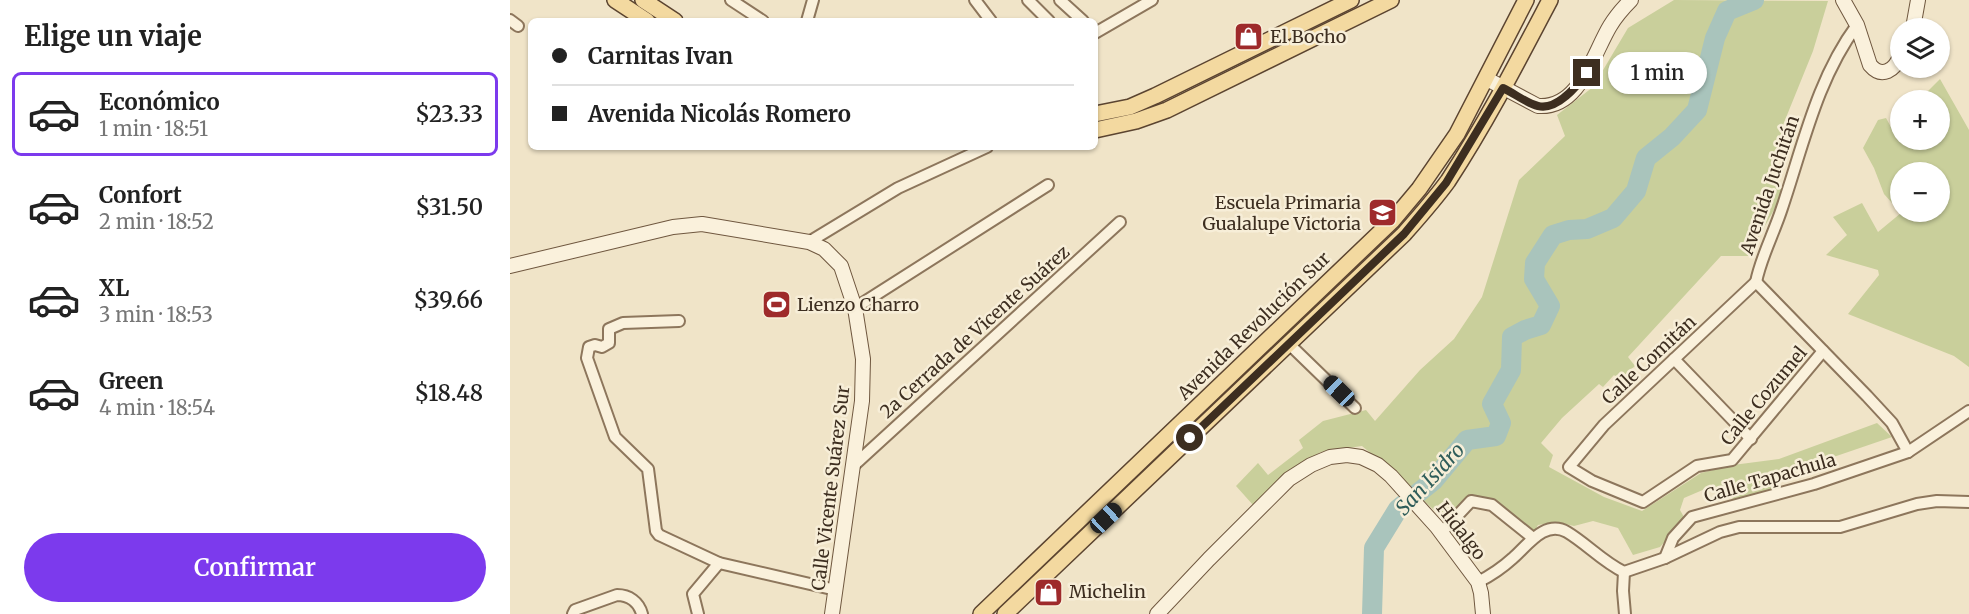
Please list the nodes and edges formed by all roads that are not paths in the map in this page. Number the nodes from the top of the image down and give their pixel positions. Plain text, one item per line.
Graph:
1 (615, 0) edge
2 (731, 0) edge
3 (813, 0) edge
4 (975, 0) edge
5 (1028, 0) edge
6 (1060, 0) edge
7 (1152, 0) edge
8 (1391, 0) edge
9 (1526, 0) edge
10 (1550, 0) edge
11 (1631, 0) edge
12 (1843, 0) edge
13 (1918, 0) edge
14 (1343, 1) edge
15 (645, 8) edge
16 (668, 18) edge
17 (758, 18) edge
18 (808, 18) edge
19 (989, 18) edge
20 (1046, 18) edge
21 (1080, 18) edge
22 (1915, 18) edge
23 (1348, 22) junction
24 (1857, 25) junction
25 (1098, 31) edge
26 (1890, 71) edge
27 (1486, 79) junction
28 (1503, 88) junction
29 (1098, 113) edge
30 (1098, 129) edge
31 (980, 150) edge
32 (1048, 185) dead end
33 (1120, 222) dead end
34 (809, 242) junction
35 (510, 266) edge
36 (1756, 282) junction
37 (855, 308) junction
38 (679, 321) dead end
39 (1288, 343) junction
40 (1823, 351) junction
41 (1674, 359) junction
42 (1355, 408) dead end
43 (1969, 411) edge
44 (1750, 439) junction
45 (1908, 452) junction
46 (1569, 466) joint
47 (852, 467) junction
48 (1969, 502) edge
49 (1439, 530) junction
50 (1533, 538) junction
51 (1665, 558) junction
52 (718, 563) junction
53 (1624, 572) junction
54 (1478, 582) junction
55 (836, 590) junction
56 (573, 614) edge
57 (642, 614) edge
58 (698, 614) edge
59 (832, 614) edge
60 (981, 614) edge
61 (1005, 614) edge
62 (1157, 614) edge
63 (1482, 614) edge
64 (1624, 614) edge

1 - 15 main road
2 - 17 street
3 - 18 street
4 - 19 street
5 - 20 street
6 - 21 street
7 - 25 street
8 - 23 main road
9 - 27 main road, Avenida Revolución Sur
10 - 28 main road, Avenida Revolución Sur
11 - 28 street
12 - 24 street
13 - 22 street
14 - 23 street
14 - 29 main road
15 - 16 main road
23 - 30 main road
24 - 26 street
24 - 36 street, Avenida Juchitán
27 - 28 street
27 - 60 main road, Avenida Revolución Sur
28 - 39 main road, Avenida Revolución Sur
31 - 34 street
32 - 37 street
33 - 47 street, 2a Cerrada de Vicente Suárez
34 - 35 street
34 - 37 street, Calle Vicente Suárez Sur
36 - 40 street, Avenida Juchitán
36 - 41 street, Calle Comitán
37 - 47 street, Calle Vicente Suárez Sur
38 - 52 street
39 - 42 street
39 - 61 main road, Avenida Revolución Sur
40 - 44 street, Calle Cozumel
40 - 45 street, Avenida Juchitán
41 - 44 street
41 - 46 street, Calle Comitán
43 - 45 street, Calle Tapachula
44 - 46 street, Calle Cozumel
45 - 51 street, Calle Tapachula
47 - 55 street, Calle Vicente Suárez Sur
48 - 51 street
49 - 50 street
49 - 54 street, Hidalgo
49 - 62 street, Hidalgo
50 - 53 street
50 - 54 street
51 - 53 street
52 - 55 street
52 - 58 street
53 - 64 street
54 - 63 street
55 - 59 street, Calle Vicente Suárez Sur
56 - 57 street

